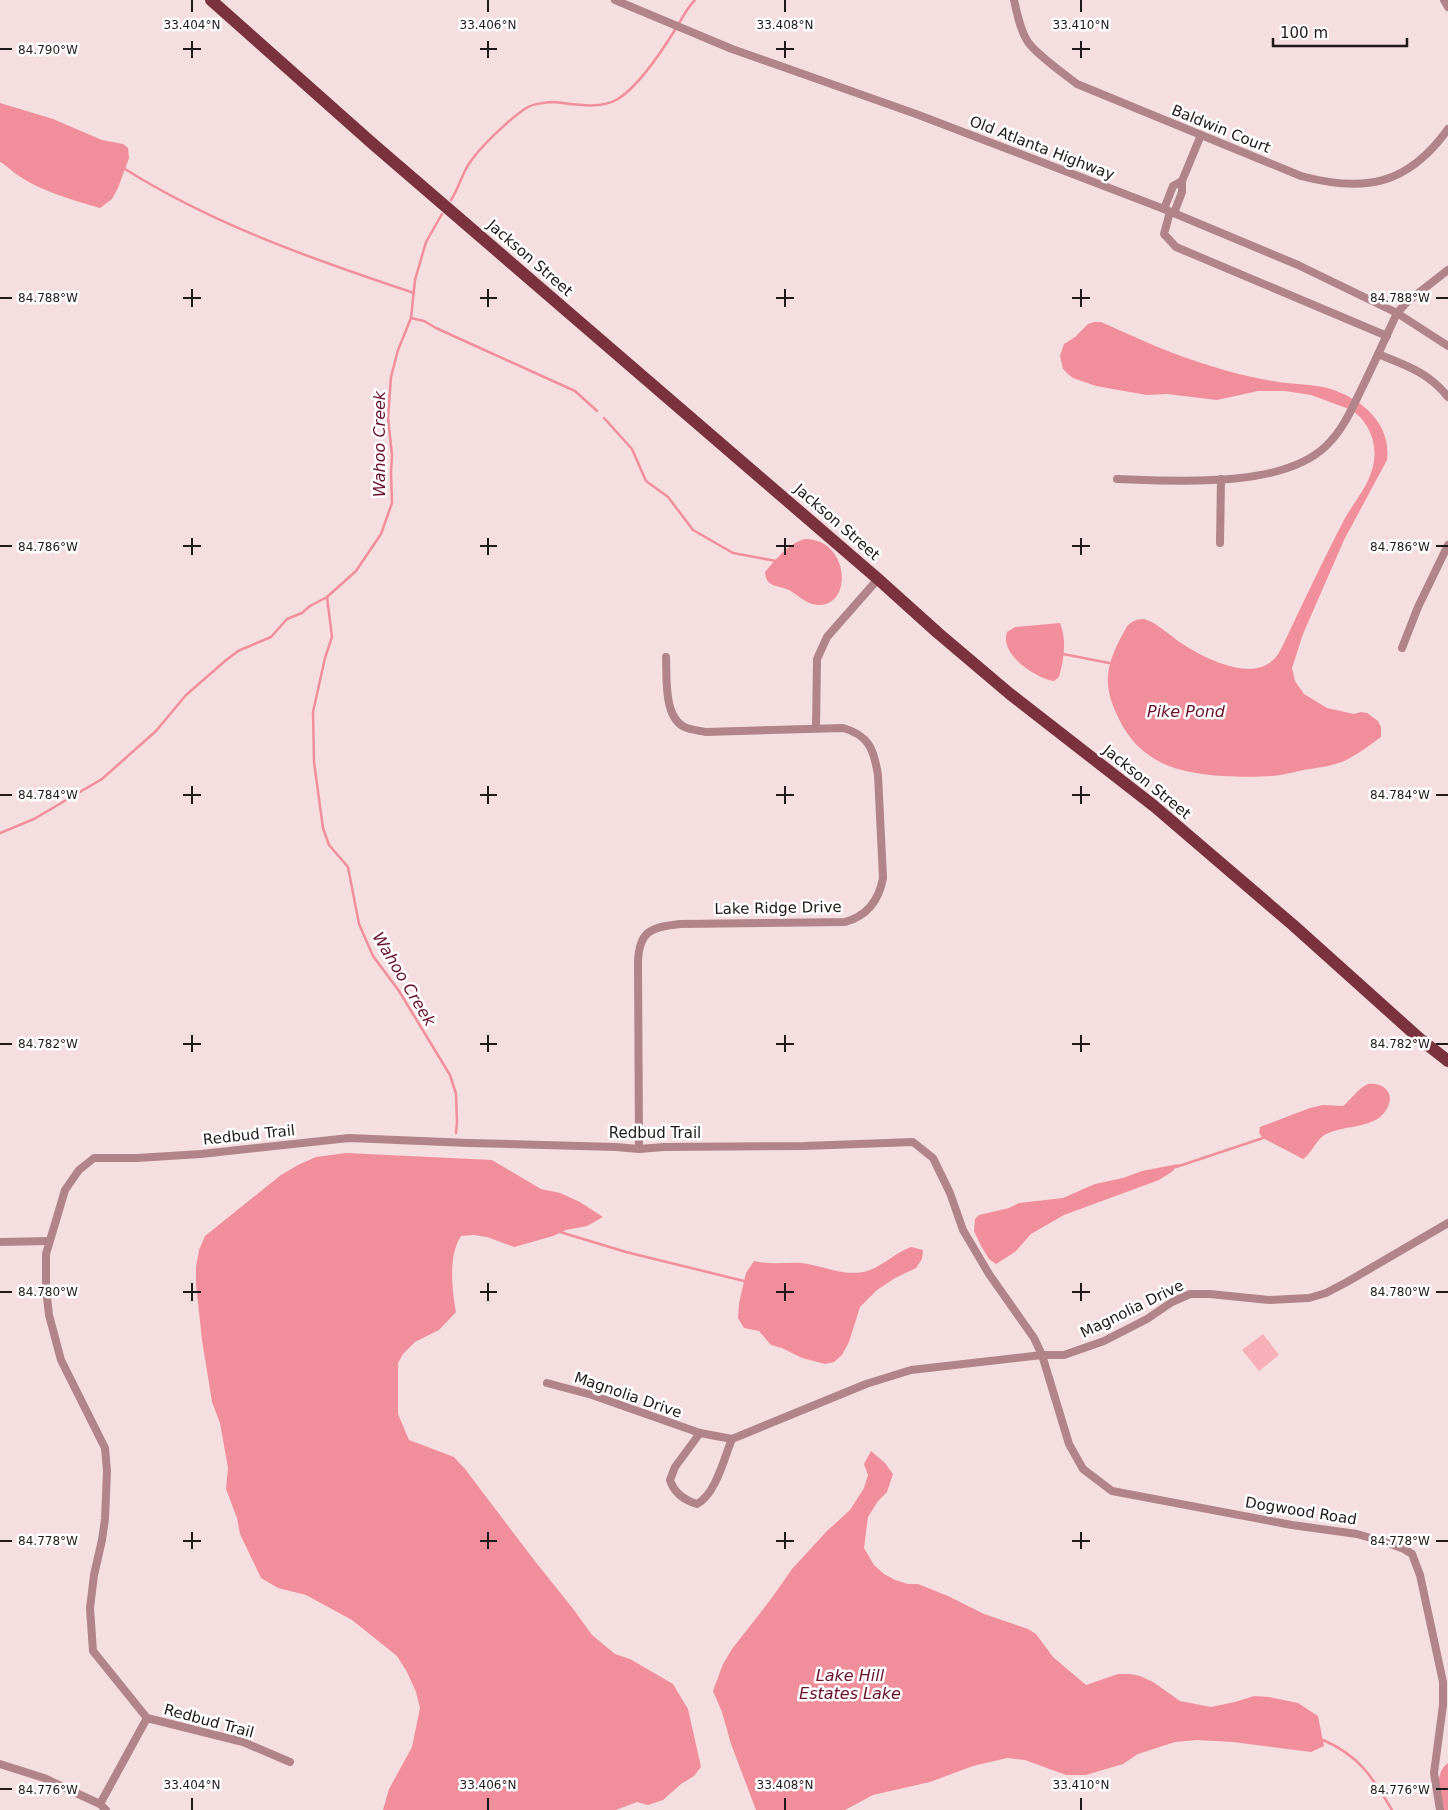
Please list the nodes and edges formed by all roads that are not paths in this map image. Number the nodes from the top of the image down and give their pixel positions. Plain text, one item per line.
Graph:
1 (211, 0) edge
2 (614, 0) edge
3 (1014, 0) edge
4 (1444, 0) edge
5 (1448, 7) edge
6 (1448, 129) edge
7 (1201, 135) junction
8 (1169, 211) junction
9 (1448, 270) edge
10 (1397, 313) junction
11 (1387, 336) junction
12 (1448, 346) edge
13 (1378, 354) junction
14 (1448, 397) edge
15 (1117, 479) dead end
16 (1221, 479) junction
17 (1220, 543) dead end
18 (1448, 545) edge
19 (878, 579) junction
20 (1402, 648) dead end
21 (666, 656) dead end
22 (816, 728) junction
23 (1448, 1061) edge
24 (639, 1150) junction
25 (1448, 1223) edge
26 (49, 1241) junction
27 (0, 1242) edge
28 (1042, 1355) junction
29 (548, 1383) dead end
30 (700, 1433) junction
31 (732, 1438) junction
32 (147, 1718) junction
33 (290, 1762) dead end
34 (0, 1764) edge
35 (100, 1804) junction
36 (106, 1810) edge
37 (1440, 1810) edge

1 - 19 main road, Jackson Street
2 - 8 street, Old Atlanta Highway
3 - 7 street, Baldwin Court
4 - 5 street
6 - 7 street, Baldwin Court
7 - 8 street
8 - 10 street, Old Atlanta Highway
8 - 11 street
9 - 10 street
10 - 11 street
10 - 12 street, Old Atlanta Highway
11 - 13 street
13 - 14 street
13 - 16 street
15 - 16 street
16 - 17 street
18 - 20 street
19 - 22 street
19 - 23 main road, Jackson Street
21 - 22 street, Lake Ridge Drive
22 - 24 street, Lake Ridge Drive
24 - 26 street, Redbud Trail
24 - 28 street, Redbud Trail
25 - 28 street, Magnolia Drive
26 - 27 street
26 - 32 street, Redbud Trail
28 - 31 street, Magnolia Drive
28 - 37 street, Dogwood Road
29 - 30 street, Magnolia Drive
30 - 31 street, Magnolia Drive
30 - 31 street
32 - 33 street, Redbud Trail
32 - 35 street
34 - 35 street
35 - 36 street

